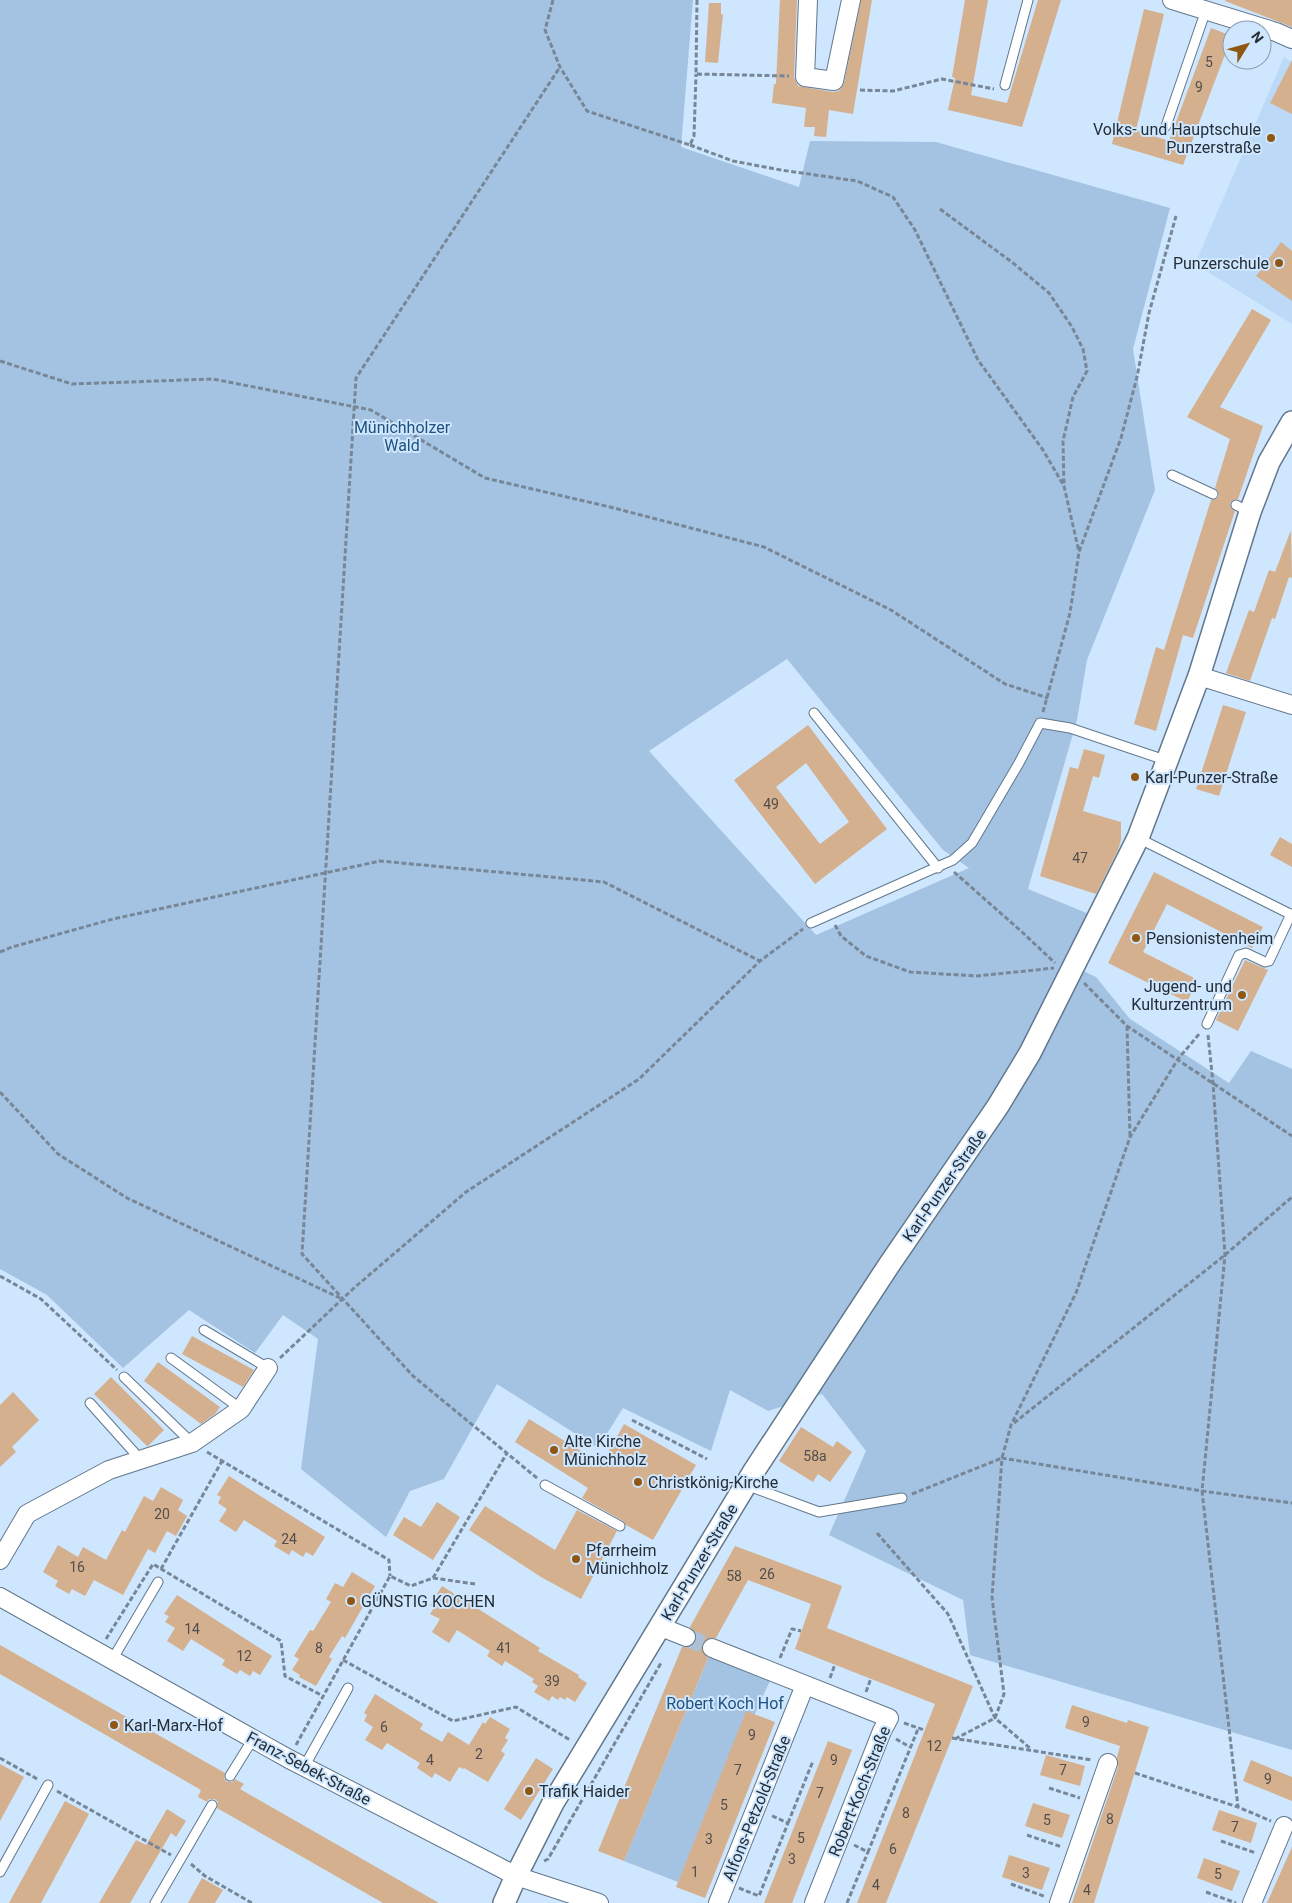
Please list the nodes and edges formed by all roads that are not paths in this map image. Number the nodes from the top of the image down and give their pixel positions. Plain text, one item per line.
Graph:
1 (808, 0) edge
2 (851, 0) edge
3 (1028, 0) edge
4 (1172, 0) edge
5 (1206, 10) junction
6 (1292, 39) edge
7 (1005, 85) road end
8 (1166, 126) dead end
9 (1292, 422) edge
10 (1172, 475) dead end
11 (1213, 494) dead end
12 (1199, 676) junction
13 (1292, 705) edge
14 (814, 713) dead end
15 (1168, 761) junction
16 (1138, 838) junction
17 (942, 866) junction
18 (1291, 914) edge
19 (811, 923) road end
20 (1207, 1024) road end
21 (204, 1330) dead end
22 (171, 1358) dead end
23 (268, 1368) joint
24 (124, 1377) road end
25 (90, 1404) dead end
26 (241, 1409) junction
27 (192, 1443) junction
28 (140, 1459) junction
29 (749, 1475) junction
30 (545, 1485) road end
31 (902, 1498) road end
32 (620, 1526) dead end
33 (0, 1560) edge
34 (158, 1582) dead end
35 (0, 1597) edge
36 (661, 1627) junction
37 (686, 1637) tunnel mouth
38 (712, 1648) tunnel mouth
39 (105, 1656) junction
40 (805, 1685) junction
41 (348, 1688) dead end
42 (253, 1739) junction
43 (296, 1763) junction
44 (1108, 1763) road end
45 (230, 1776) dead end
46 (48, 1785) road end
47 (212, 1805) dead end
48 (1284, 1826) road end
49 (0, 1872) edge
50 (516, 1876) junction
51 (1059, 1902) edge
52 (155, 1903) edge
53 (504, 1903) edge
54 (599, 1903) edge
55 (718, 1903) edge
56 (814, 1903) edge
57 (1252, 1903) edge

1 - 2 street
3 - 7 lane
4 - 5 street
5 - 6 street
5 - 8 lane
9 - 12 street, Karl-Punzer-Straße
10 - 11 lane
12 - 13 street
12 - 15 street, Karl-Punzer-Straße
14 - 17 lane
15 - 16 street, Karl-Punzer-Straße
15 - 17 lane
16 - 18 lane
16 - 29 street, Karl-Punzer-Straße
17 - 19 lane
18 - 20 lane
21 - 23 lane
22 - 26 lane
23 - 26 street
24 - 27 lane
25 - 28 lane
26 - 27 street
27 - 28 street
28 - 33 street
29 - 31 lane
29 - 36 street, Karl-Punzer-Straße
30 - 32 lane
34 - 39 lane
35 - 39 street, Franz-Sebek-Straße
36 - 37 street
36 - 50 street, Karl-Punzer-Straße
38 - 40 street, Robert-Koch-Straße
39 - 42 street, Franz-Sebek-Straße
40 - 55 street, Alfons-Petzold-Straße
40 - 56 street, Robert-Koch-Straße
41 - 43 lane
42 - 43 street, Franz-Sebek-Straße
42 - 45 lane
43 - 50 street, Franz-Sebek-Straße
44 - 51 street
46 - 49 lane
47 - 52 lane
48 - 57 street
50 - 53 street, Karl-Punzer-Straße
50 - 54 street, Franz-Sebek-Straße

